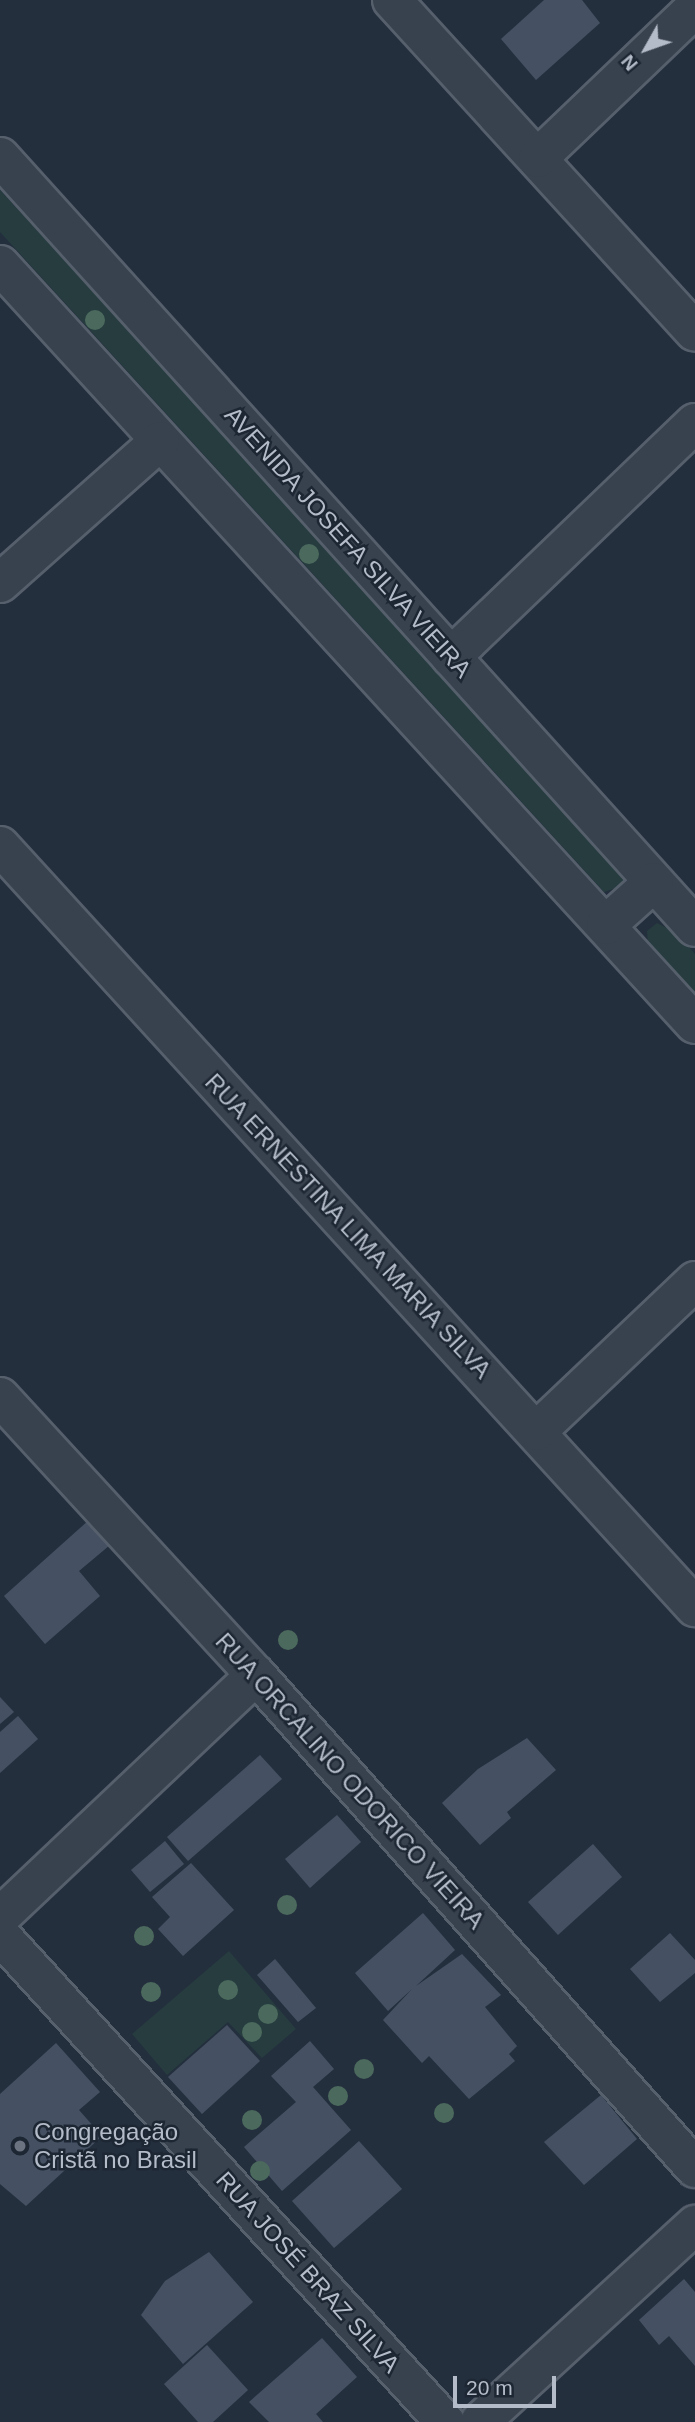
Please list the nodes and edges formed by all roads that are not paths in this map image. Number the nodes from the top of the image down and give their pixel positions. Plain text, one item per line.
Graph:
1 (392, 0) edge
2 (695, 8) edge
3 (0, 157) edge
4 (538, 158) junction
5 (0, 265) edge
6 (695, 332) edge
7 (695, 423) edge
8 (160, 440) junction
9 (0, 583) edge
10 (451, 657) junction
11 (6, 865) edge
12 (654, 882) junction
13 (607, 925) junction
14 (695, 927) edge
15 (695, 1024) edge
16 (695, 1281) edge
17 (0, 1397) edge
18 (537, 1431) junction
19 (695, 1607) edge
20 (256, 1675) junction
21 (0, 1917) edge
22 (0, 1935) edge
23 (695, 2168) edge
24 (695, 2225) edge
25 (445, 2422) edge
26 (480, 2422) edge

1 - 4 street
2 - 4 street
3 - 10 street, AVENIDA JOSEFA SILVA VIEIRA
4 - 6 street
5 - 8 street
7 - 10 street
8 - 9 street
8 - 13 street
10 - 12 street, AVENIDA JOSEFA SILVA VIEIRA
11 - 18 street, RUA ERNESTINA LIMA MARIA SILVA
12 - 13 street
12 - 14 street, AVENIDA JOSEFA SILVA VIEIRA
13 - 15 street
16 - 18 street
17 - 20 street, RUA ORCALINO ODORICO VIEIRA
18 - 19 street, RUA ERNESTINA LIMA MARIA SILVA
20 - 21 street
20 - 23 street, RUA ORCALINO ODORICO VIEIRA
22 - 25 street, RUA JOSÉ BRAZ SILVA
24 - 26 street

